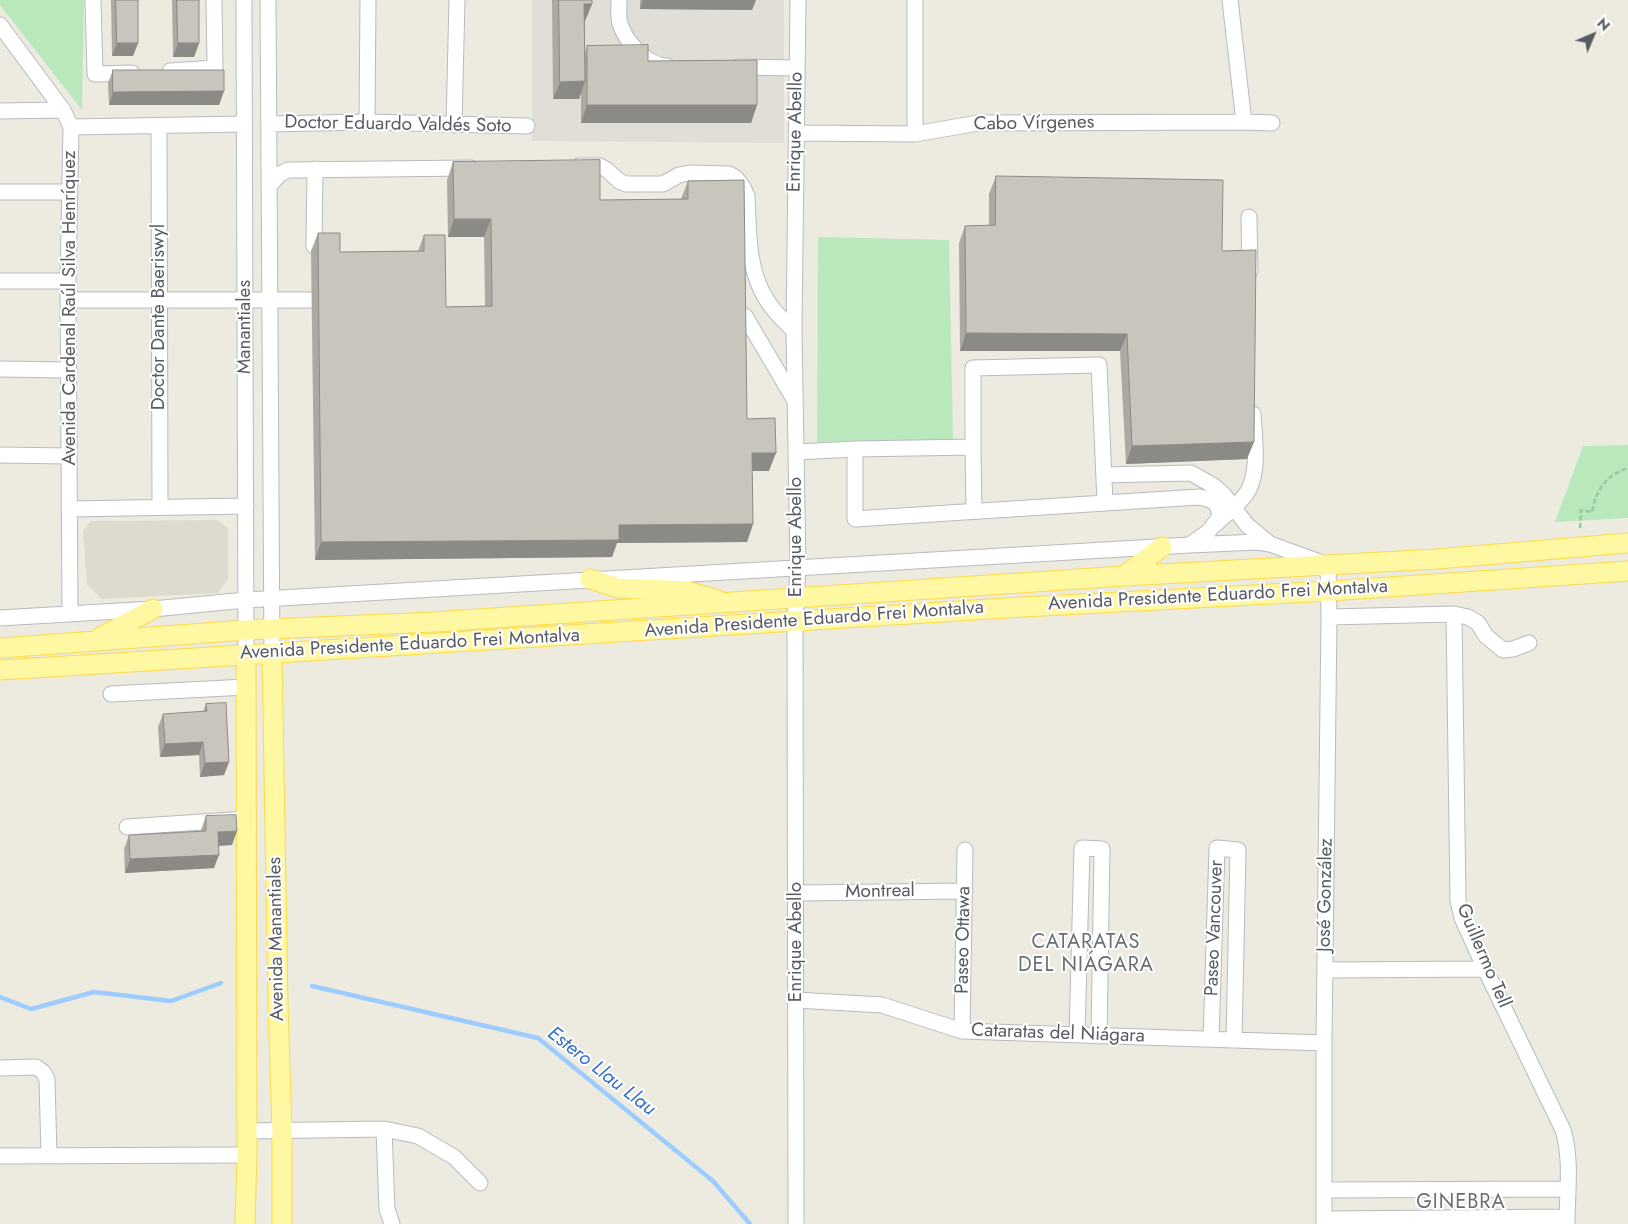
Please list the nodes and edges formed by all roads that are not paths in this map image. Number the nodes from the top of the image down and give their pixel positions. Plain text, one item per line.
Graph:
1 (94, 0) edge
2 (214, 0) edge
3 (244, 0) edge
4 (268, 0) edge
5 (368, 0) edge
6 (458, 0) edge
7 (619, 0) edge
8 (798, 0) edge
9 (915, 0) edge
10 (1230, 0) edge
11 (0, 25) edge
12 (678, 67) edge
13 (726, 67) edge
14 (797, 68) junction
15 (63, 110) junction
16 (0, 111) edge
17 (367, 122) junction
18 (1244, 122) junction
19 (1272, 123) dead end
20 (244, 124) junction
21 (269, 124) junction
22 (454, 125) junction
23 (159, 126) junction
24 (527, 126) dead end
25 (71, 127) junction
26 (796, 133) junction
27 (915, 134) junction
28 (560, 166) edge
29 (482, 167) edge
30 (314, 169) junction
31 (269, 186) junction
32 (0, 192) edge
33 (69, 192) junction
34 (1248, 217) dead end
35 (314, 246) dead end
36 (0, 281) edge
37 (68, 281) junction
38 (1250, 287) edge
39 (245, 299) junction
40 (68, 300) junction
41 (159, 300) junction
42 (270, 300) junction
43 (324, 300) edge
44 (745, 316) edge
45 (794, 331) junction
46 (753, 332) junction
47 (0, 369) edge
48 (795, 369) junction
49 (69, 370) junction
50 (1253, 397) edge
51 (795, 402) junction
52 (972, 447) junction
53 (855, 449) junction
54 (796, 452) junction
55 (0, 455) edge
56 (68, 456) junction
57 (1104, 475) junction
58 (1105, 502) junction
59 (246, 506) junction
60 (160, 507) junction
61 (1233, 507) junction
62 (69, 509) junction
63 (974, 511) junction
64 (1214, 526) junction
65 (1628, 542) edge
66 (1190, 544) junction
67 (1270, 544) junction
68 (1162, 546) junction
69 (1328, 565) junction
70 (798, 567) junction
71 (1628, 571) edge
72 (1124, 576) junction
73 (590, 579) junction
74 (1329, 591) junction
75 (797, 598) junction
76 (272, 599) junction
77 (246, 600) junction
78 (726, 603) junction
79 (152, 609) junction
80 (70, 613) junction
81 (1454, 614) junction
82 (1329, 617) junction
83 (0, 618) edge
84 (795, 622) junction
85 (272, 629) junction
86 (246, 630) junction
87 (93, 642) junction
88 (1529, 644) dead end
89 (0, 648) edge
90 (246, 654) junction
91 (272, 654) junction
92 (0, 670) edge
93 (246, 687) junction
94 (111, 694) dead end
95 (246, 818) junction
96 (127, 827) dead end
97 (965, 850) dead end
98 (965, 891) junction
99 (796, 893) junction
100 (1485, 969) junction
101 (1325, 970) junction
102 (796, 1000) junction
103 (962, 1031) junction
104 (1077, 1035) junction
105 (1099, 1036) junction
106 (1212, 1039) junction
107 (1234, 1040) junction
108 (1324, 1043) junction
109 (0, 1068) edge
110 (384, 1129) junction
111 (247, 1131) junction
112 (282, 1131) junction
113 (247, 1155) junction
114 (0, 1156) edge
115 (49, 1156) junction
116 (480, 1183) dead end
117 (1568, 1189) junction
118 (1324, 1190) junction
119 (1567, 1220) edge
120 (1324, 1221) edge
121 (246, 1224) edge
122 (282, 1224) edge
123 (392, 1224) edge
124 (796, 1224) edge

1 - 2 street
3 - 20 street, Manantiales
4 - 21 street, Manantiales
5 - 17 street
6 - 22 street
7 - 12 street
8 - 14 street, Enrique Abello
9 - 27 street
10 - 18 street
11 - 15 street, Avenida Cardenal Raúl Silva Henríquez
13 - 14 street
14 - 26 street, Enrique Abello
15 - 16 street
15 - 25 street, Avenida Cardenal Raúl Silva Henríquez
17 - 21 street, Doctor Eduardo Valdés Soto
17 - 22 street, Doctor Eduardo Valdés Soto
18 - 19 street, Cabo Vírgenes
18 - 27 street, Cabo Vírgenes
20 - 23 street
20 - 39 street, Manantiales
21 - 31 street, Manantiales
22 - 24 street, Doctor Eduardo Valdés Soto
23 - 25 street
23 - 41 street, Doctor Dante Baeriswyl
25 - 33 street, Avenida Cardenal Raúl Silva Henríquez
26 - 27 street, Cabo Vírgenes
26 - 45 street, Enrique Abello
28 - 45 street
29 - 30 street
30 - 31 street
30 - 35 street
31 - 42 street, Manantiales
32 - 33 street
33 - 37 street, Avenida Cardenal Raúl Silva Henríquez
34 - 38 street
36 - 37 street
37 - 40 street, Avenida Cardenal Raúl Silva Henríquez
39 - 41 street
39 - 42 street
39 - 59 street, Manantiales
40 - 41 street
40 - 49 street, Avenida Cardenal Raúl Silva Henríquez
41 - 60 street, Doctor Dante Baeriswyl
42 - 43 street
42 - 76 street, Manantiales
44 - 46 street
45 - 48 street, Enrique Abello
46 - 48 street
46 - 51 street
47 - 49 street
48 - 51 street, Enrique Abello
49 - 56 street, Avenida Cardenal Raúl Silva Henríquez
50 - 61 street
51 - 54 street, Enrique Abello
52 - 53 street
52 - 57 street
52 - 63 street
53 - 54 street
53 - 63 street
54 - 70 street, Enrique Abello
55 - 56 street
56 - 62 street, Avenida Cardenal Raúl Silva Henríquez
57 - 58 street
57 - 61 street
58 - 63 street
58 - 64 street
59 - 60 street
59 - 77 street, Manantiales
60 - 62 street
61 - 64 street
61 - 67 street
62 - 80 street, Avenida Cardenal Raúl Silva Henríquez
64 - 66 street
65 - 69 main road, Avenida Presidente Eduardo Frei Montalva
66 - 67 street, Avenida Presidente Eduardo Frei Montalva
66 - 68 street, Avenida Presidente Eduardo Frei Montalva
67 - 69 street, Avenida Presidente Eduardo Frei Montalva
68 - 70 street, Avenida Presidente Eduardo Frei Montalva
68 - 72 main road
69 - 72 main road, Avenida Presidente Eduardo Frei Montalva
69 - 74 street, José González
70 - 73 street, Avenida Presidente Eduardo Frei Montalva
70 - 75 street, Enrique Abello
71 - 74 main road, Avenida Presidente Eduardo Frei Montalva
72 - 75 main road, Avenida Presidente Eduardo Frei Montalva
73 - 76 street, Avenida Presidente Eduardo Frei Montalva
73 - 78 main road
74 - 82 street, José González
74 - 84 main road, Avenida Presidente Eduardo Frei Montalva
75 - 78 main road, Avenida Presidente Eduardo Frei Montalva
75 - 84 street, Enrique Abello
76 - 77 street, Avenida Presidente Eduardo Frei Montalva
76 - 85 street, Manantiales
77 - 79 street, Avenida Presidente Eduardo Frei Montalva
77 - 86 street, Manantiales
78 - 85 main road, Avenida Presidente Eduardo Frei Montalva
79 - 80 street, Avenida Presidente Eduardo Frei Montalva
79 - 87 main road
80 - 83 street, Avenida Presidente Eduardo Frei Montalva
81 - 82 street
81 - 88 street
81 - 100 street, Guillermo Tell
82 - 101 street, José González
84 - 91 main road, Avenida Presidente Eduardo Frei Montalva
84 - 99 street, Enrique Abello
85 - 86 main road, Avenida Presidente Eduardo Frei Montalva
85 - 91 street, Manantiales
86 - 87 main road, Avenida Presidente Eduardo Frei Montalva
86 - 90 street, Manantiales
87 - 89 main road, Avenida Presidente Eduardo Frei Montalva
90 - 91 main road, Avenida Presidente Eduardo Frei Montalva
90 - 92 main road, Avenida Presidente Eduardo Frei Montalva
90 - 93 main road, Avenida Manantiales
91 - 112 main road, Avenida Manantiales
93 - 94 street
93 - 95 main road, Avenida Manantiales
95 - 96 street
95 - 111 main road, Avenida Manantiales
97 - 98 street, Paseo Ottawa
98 - 99 street, Montreal
98 - 103 street, Paseo Ottawa
99 - 102 street, Enrique Abello
100 - 101 street
100 - 117 street, Guillermo Tell
101 - 108 street, José González
102 - 103 street, Cataratas del Niágara
102 - 124 street, Enrique Abello
103 - 104 street, Cataratas del Niágara
104 - 105 street, Cataratas del Niágara
104 - 105 street
105 - 106 street, Cataratas del Niágara
106 - 107 street, Cataratas del Niágara
106 - 107 street, Paseo Vancouver
107 - 108 street, Cataratas del Niágara
108 - 118 street, José González
109 - 115 street
110 - 112 street
110 - 116 street
110 - 123 street
111 - 112 street
111 - 113 main road, Avenida Manantiales
112 - 122 main road, Avenida Manantiales
113 - 115 street
113 - 121 main road, Avenida Manantiales
114 - 115 street
117 - 118 street
117 - 119 street, Guillermo Tell
118 - 120 street, José González
119 - 120 street

